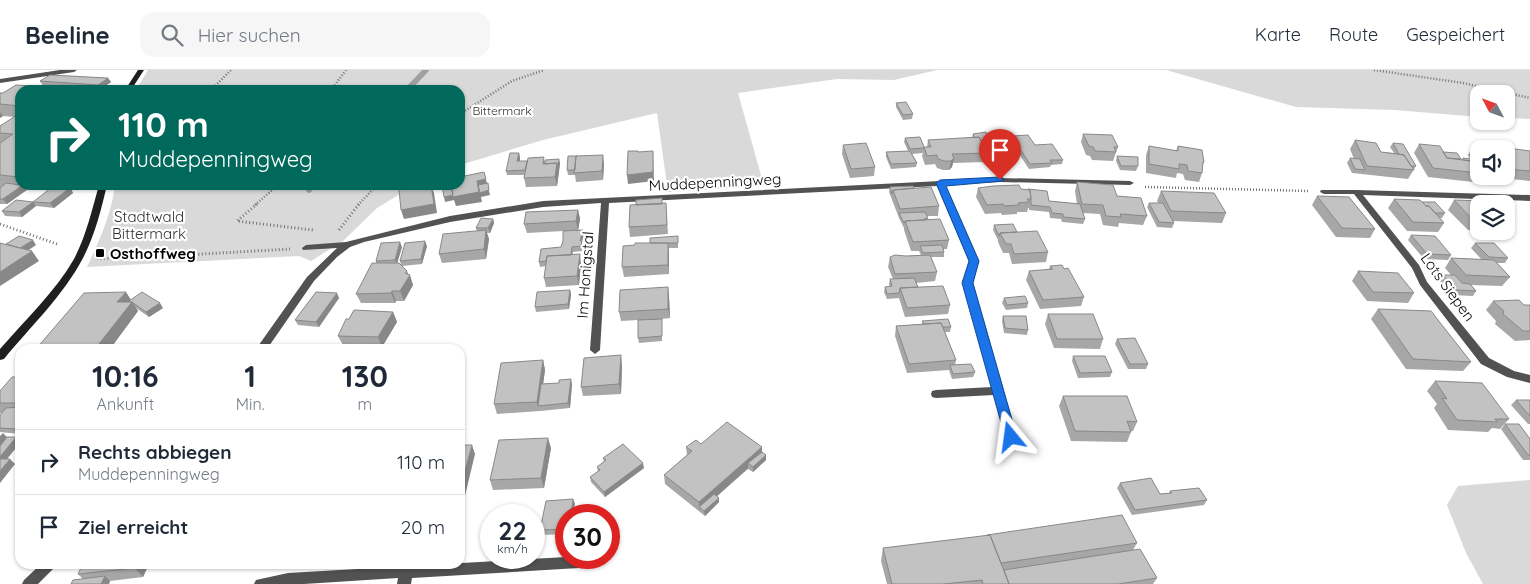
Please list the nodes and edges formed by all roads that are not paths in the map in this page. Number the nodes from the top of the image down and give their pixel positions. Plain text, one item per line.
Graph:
1 (74, 70) edge
2 (141, 70) edge
3 (0, 81) edge
4 (131, 85) edge
5 (940, 183) junction
6 (1130, 183) road end
7 (101, 190) edge
8 (1324, 192) road end
9 (1356, 192) junction
10 (1530, 198) edge
11 (605, 202) junction
12 (347, 245) junction
13 (306, 248) road end
14 (264, 344) edge
15 (595, 350) dead end
16 (0, 356) edge
17 (1530, 379) edge
18 (998, 391) junction
19 (936, 394) dead end
20 (1011, 437) dead end
21 (555, 564) edge
22 (44, 569) edge
23 (405, 578) edge
24 (29, 584) edge
25 (261, 584) edge

1 - 3 street
2 - 4 main road
5 - 6 street, Muddepenningweg
5 - 11 street, Muddepenningweg
5 - 18 street
7 - 16 main road
8 - 9 street
9 - 10 street
9 - 17 street, Lots Siepen
11 - 12 street, Muddepenningweg
11 - 15 street, Im Honigstal
12 - 13 street, Muddepenningweg
12 - 14 street
18 - 19 street
18 - 20 street
21 - 23 street
22 - 24 street
23 - 25 street

